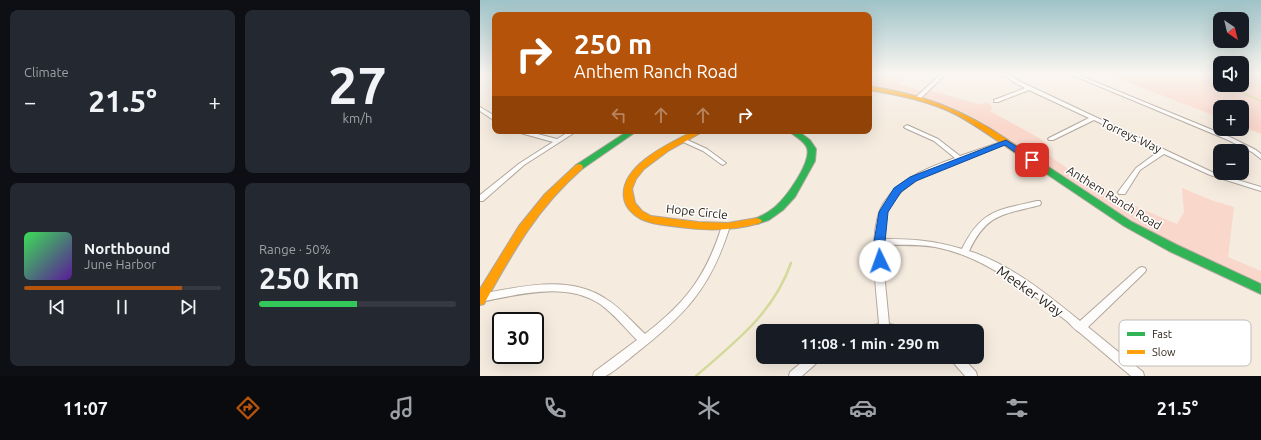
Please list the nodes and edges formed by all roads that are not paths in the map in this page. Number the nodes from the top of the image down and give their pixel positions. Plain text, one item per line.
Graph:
1 (886, 92) edge
2 (925, 92) edge
3 (1020, 92) edge
4 (1037, 92) edge
5 (1115, 92) edge
6 (918, 98) junction
7 (996, 101) dead end
8 (480, 109) edge
9 (492, 116) edge
10 (1094, 118) junction
11 (907, 127) dead end
12 (530, 134) edge
13 (569, 134) edge
14 (628, 134) edge
15 (694, 134) edge
16 (798, 134) edge
17 (1051, 139) dead end
18 (683, 140) junction
19 (557, 141) junction
20 (1006, 142) junction
21 (1164, 151) junction
22 (1261, 157) edge
23 (960, 159) junction
24 (723, 163) dead end
25 (480, 190) edge
26 (1261, 190) edge
27 (489, 191) junction
28 (1122, 192) dead end
29 (480, 199) edge
30 (1037, 203) dead end
31 (726, 229) junction
32 (879, 242) junction
33 (964, 252) junction
34 (1142, 270) dead end
35 (1261, 289) edge
36 (480, 299) edge
37 (884, 324) edge
38 (1080, 328) junction
39 (644, 340) junction
40 (1119, 360) edge
41 (808, 364) edge
42 (961, 364) edge
43 (1127, 366) edge
44 (598, 376) edge
45 (794, 376) edge
46 (972, 376) edge
47 (1139, 376) edge

1 - 6 street, Anthem Ranch Road
2 - 6 street
3 - 7 street
4 - 10 street, Torreys Way
5 - 22 street
6 - 20 street, Anthem Ranch Road
8 - 9 street
10 - 17 street
10 - 21 street, Torreys Way
11 - 23 street
12 - 19 street
13 - 19 street
14 - 36 street
15 - 18 street, Hope Circle
16 - 31 street, Hope Circle
18 - 24 street
18 - 31 street, Hope Circle
19 - 27 street
20 - 23 street
20 - 35 street, Anthem Ranch Road
21 - 26 street, Torreys Way
21 - 28 street
23 - 32 street
25 - 27 street
27 - 29 street
30 - 33 street
31 - 39 street
32 - 33 street, Meeker Way
32 - 37 street
33 - 38 street, Meeker Way
34 - 38 street
36 - 39 street
38 - 40 street, Meeker Way
39 - 44 street
41 - 45 street
42 - 46 street
43 - 47 street, Meeker Way

